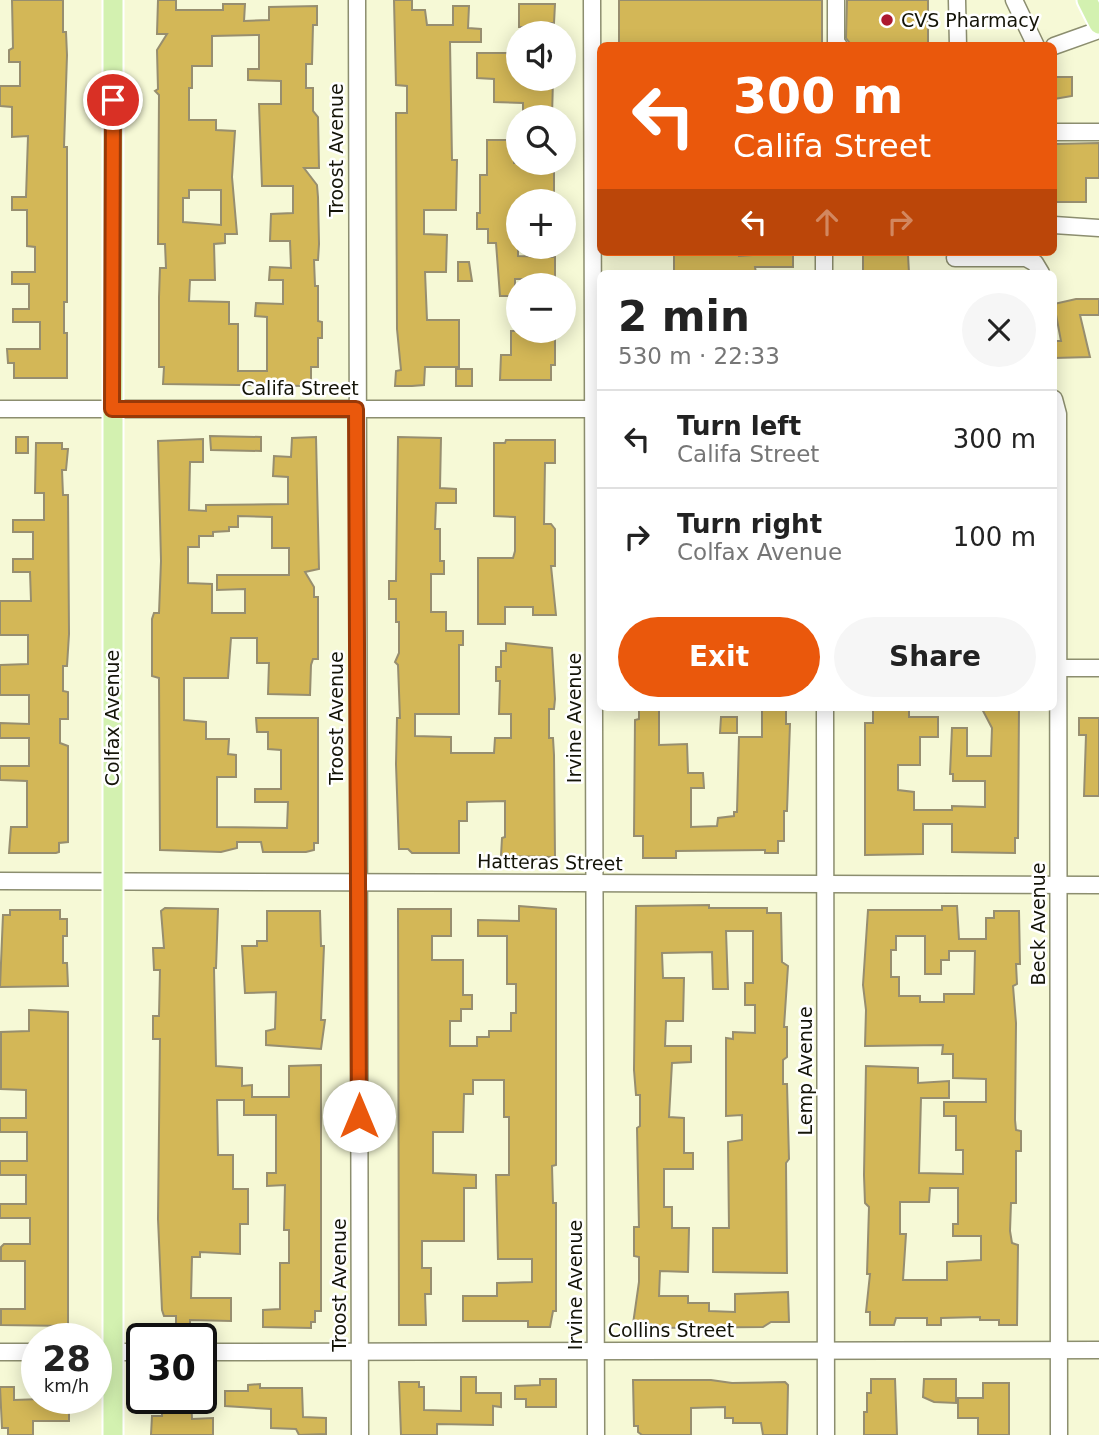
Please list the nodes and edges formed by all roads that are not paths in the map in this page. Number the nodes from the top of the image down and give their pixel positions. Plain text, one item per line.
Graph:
1 (113, 0) edge
2 (357, 0) edge
3 (592, 0) edge
4 (836, 0) edge
5 (957, 0) edge
6 (1014, 0) edge
7 (1087, 0) edge
8 (1099, 24) edge
9 (1099, 30) edge
10 (836, 42) edge
11 (958, 42) edge
12 (1034, 42) edge
13 (1057, 45) edge
14 (1057, 132) edge
15 (1099, 132) edge
16 (1057, 225) edge
17 (1099, 228) edge
18 (955, 258) dead end
19 (1039, 270) edge
20 (0, 409) edge
21 (112, 409) junction
22 (356, 409) junction
23 (597, 409) edge
24 (1057, 538) edge
25 (1059, 668) junction
26 (1099, 668) edge
27 (825, 711) edge
28 (0, 881) edge
29 (112, 881) junction
30 (358, 882) junction
31 (595, 883) junction
32 (826, 884) junction
33 (1059, 885) junction
34 (1099, 885) edge
35 (104, 1323) edge
36 (1099, 1350) edge
37 (597, 1351) junction
38 (826, 1351) junction
39 (1059, 1351) junction
40 (0, 1352) edge
41 (21, 1352) edge
42 (217, 1352) edge
43 (360, 1353) junction
44 (111, 1414) edge
45 (113, 1435) edge
46 (360, 1435) edge
47 (596, 1435) edge
48 (826, 1435) edge
49 (1059, 1435) edge

1 - 21 main road, Colfax Avenue
2 - 22 street, Troost Avenue
3 - 23 street, Irvine Avenue
4 - 10 street
5 - 11 street
6 - 12 street
7 - 8 main road
9 - 13 street
14 - 15 street
16 - 17 street
18 - 19 street
20 - 21 street, Califa Street
21 - 22 street, Califa Street
21 - 29 main road, Colfax Avenue
22 - 23 street, Califa Street
22 - 30 street, Troost Avenue
23 - 31 street, Irvine Avenue
24 - 25 street, Beck Avenue
25 - 26 street
25 - 33 street, Beck Avenue
27 - 32 street, Lemp Avenue
28 - 29 street, Hatteras Street
29 - 30 street, Hatteras Street
29 - 35 main road, Colfax Avenue
30 - 31 street, Hatteras Street
30 - 43 street, Troost Avenue
31 - 32 street, Hatteras Street
31 - 37 street, Irvine Avenue
32 - 33 street, Hatteras Street
32 - 38 street, Lemp Avenue
33 - 34 street, Hatteras Street
33 - 39 street, Beck Avenue
36 - 39 street, Collins Street
37 - 38 street, Collins Street
37 - 43 street, Collins Street
37 - 47 street, Irvine Avenue
38 - 39 street, Collins Street
38 - 48 street, Lemp Avenue
39 - 49 street, Beck Avenue
40 - 41 street
42 - 43 street, Collins Street
43 - 46 street, Troost Avenue
44 - 45 main road, Colfax Avenue

